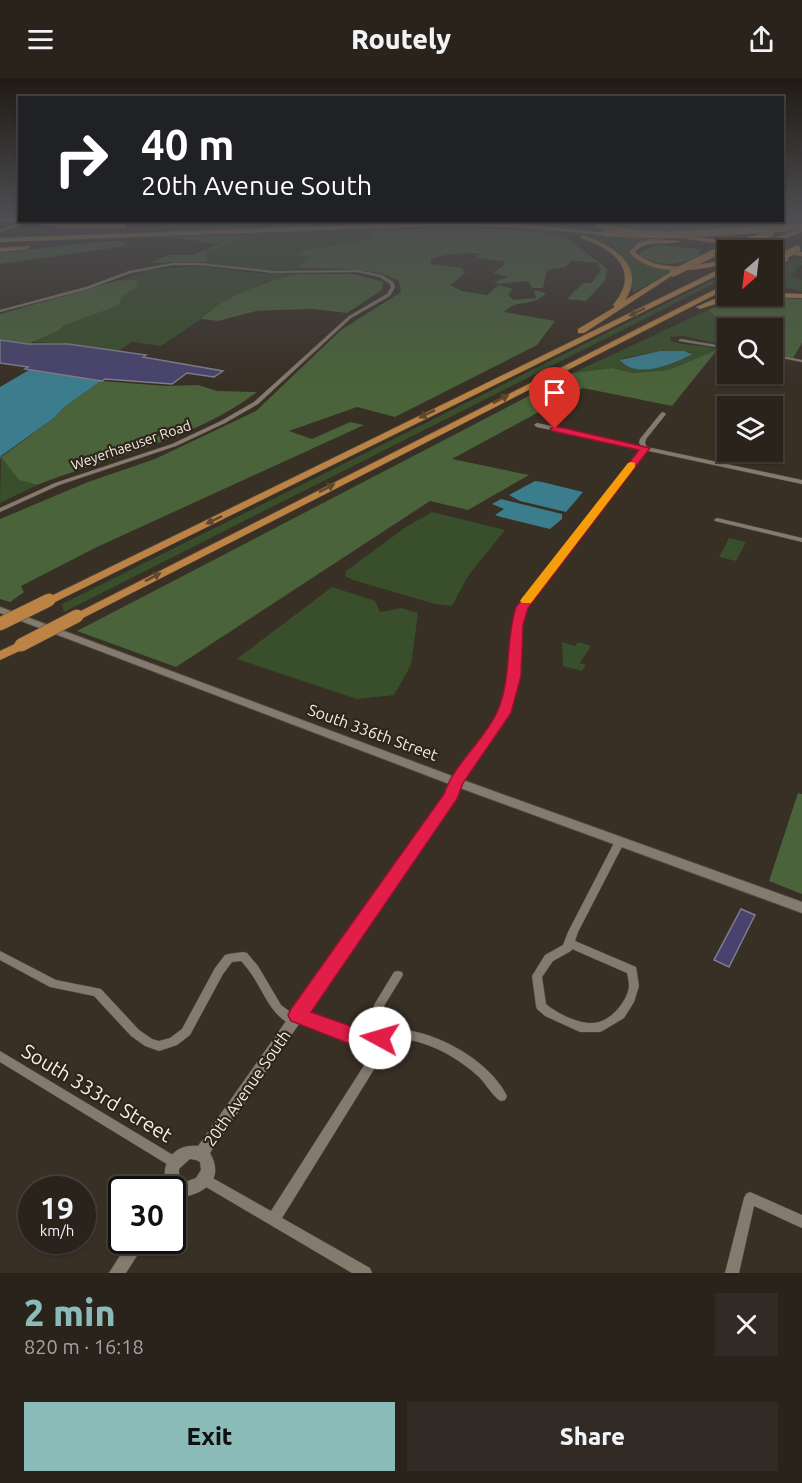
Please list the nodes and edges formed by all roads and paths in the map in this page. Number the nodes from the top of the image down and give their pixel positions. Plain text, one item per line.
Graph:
1 (128, 273) edge
2 (365, 273) edge
3 (626, 273) edge
4 (673, 273) edge
5 (716, 273) edge
6 (717, 290) edge
7 (783, 295) edge
8 (802, 296) edge
9 (717, 302) edge
10 (0, 311) edge
11 (600, 318) junction
12 (681, 340) dead end
13 (717, 346) edge
14 (783, 358) edge
15 (577, 360) junction
16 (802, 361) edge
17 (480, 388) junction
18 (663, 414) dead end
19 (537, 425) dead end
20 (645, 448) junction
21 (802, 482) edge
22 (0, 510) edge
23 (717, 520) dead end
24 (802, 540) edge
25 (0, 610) edge
26 (0, 624) edge
27 (0, 656) edge
28 (456, 782) junction
29 (620, 841) junction
30 (802, 908) edge
31 (569, 943) junction
32 (0, 956) edge
33 (398, 975) dead end
34 (296, 1018) junction
35 (380, 1034) junction
36 (0, 1056) edge
37 (501, 1096) dead end
38 (201, 1154) junction
39 (174, 1162) junction
40 (171, 1176) edge
41 (205, 1180) junction
42 (186, 1191) edge
43 (273, 1220) junction
44 (802, 1222) edge
45 (130, 1254) edge
46 (117, 1273) edge
47 (365, 1273) edge
48 (732, 1273) edge

1 - 10 street, Weyerhaeuser Road
2 - 22 street, Weyerhaeuser Road
3 - 11 highway
4 - 11 highway, bridge
5 -> 17 highway
6 - 15 highway
7 - 8 highway
9 - 15 highway
11 - 17 highway
12 - 13 street
14 - 16 street
27 -> 15 highway, bridge
17 -> 26 highway, bridge
18 - 20 street
19 - 20 street
20 - 21 street
20 - 28 street, 20th Avenue South
23 - 24 street
25 - 28 main road, South 336th Street
28 - 29 main road, South 336th Street
28 - 34 street, 20th Avenue South
29 - 30 main road, South 336th Street
29 - 31 street
31 - 31 street
32 - 34 street
33 - 35 street
34 - 35 street
34 - 38 street, 20th Avenue South
35 - 37 street
35 - 43 street
36 - 39 street, South 333rd Street
38 - 39 street, 20th Avenue South
38 - 41 street, 20th Avenue South
39 - 40 street
41 - 42 street
41 - 43 street
43 - 47 street
44 - 48 street
45 - 46 street

